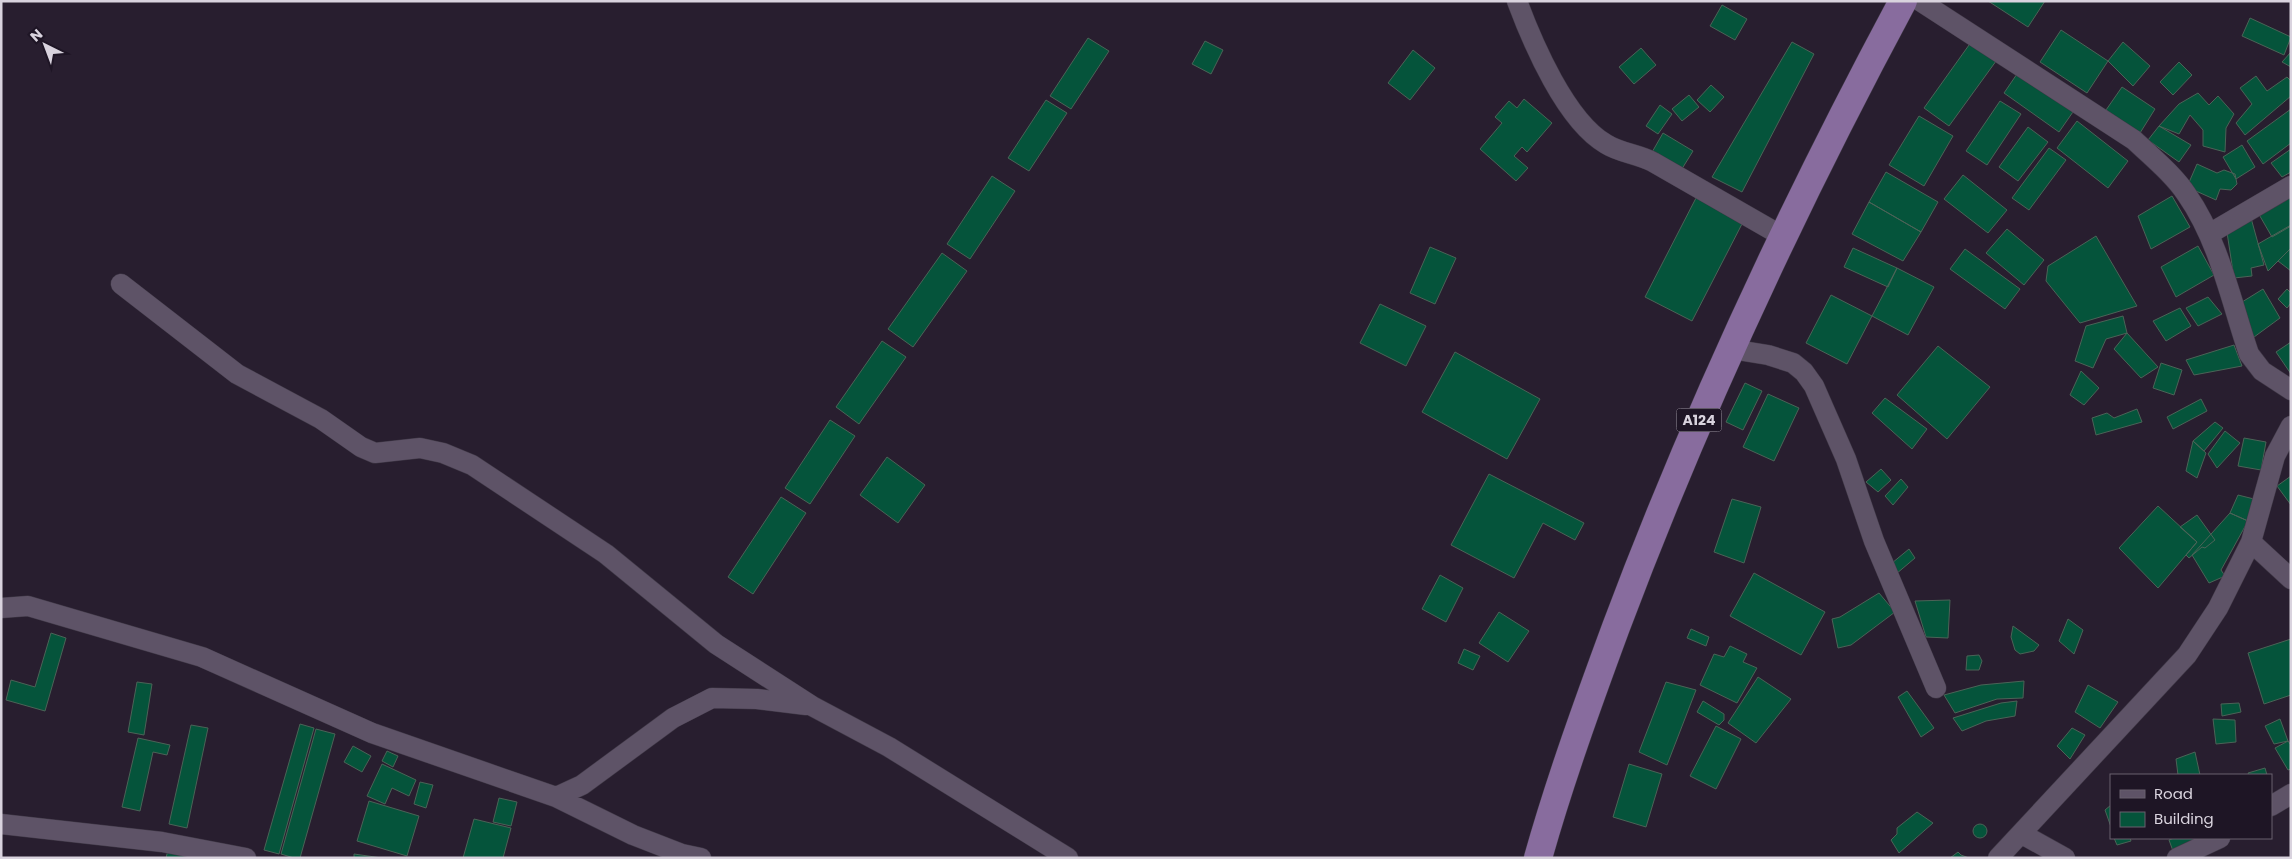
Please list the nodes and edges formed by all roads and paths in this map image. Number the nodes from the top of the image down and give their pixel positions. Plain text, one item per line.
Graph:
1 (1517, 1) edge
2 (1903, 1) edge
3 (1920, 1) edge
4 (2291, 186) edge
5 (2209, 234) junction
6 (1782, 236) junction
7 (121, 284) dead end
8 (1731, 349) junction
9 (2291, 390) edge
10 (2291, 426) edge
11 (2251, 542) junction
12 (2291, 579) edge
13 (5, 605) edge
14 (1936, 688) dead end
15 (812, 706) junction
16 (2291, 794) edge
17 (556, 797) junction
18 (2272, 805) edge
19 (1, 824) edge
20 (2022, 834) junction
21 (2218, 839) edge
22 (246, 858) edge
23 (701, 858) edge
24 (1068, 858) edge
25 (1538, 858) edge
26 (1998, 858) edge
27 (2065, 858) edge
28 (2178, 858) edge

1 - 6 street
2 - 6 highway, A124
3 - 5 street
4 - 5 street
5 - 9 street
6 - 8 highway, A124
7 - 15 street
8 - 14 street
8 - 25 highway, A124
10 - 11 street
11 - 12 street
11 - 20 street
13 - 17 street
15 - 17 street
15 - 24 street
16 - 18 street
17 - 23 street
19 - 22 street
20 - 26 street
20 - 27 street
21 - 28 street

